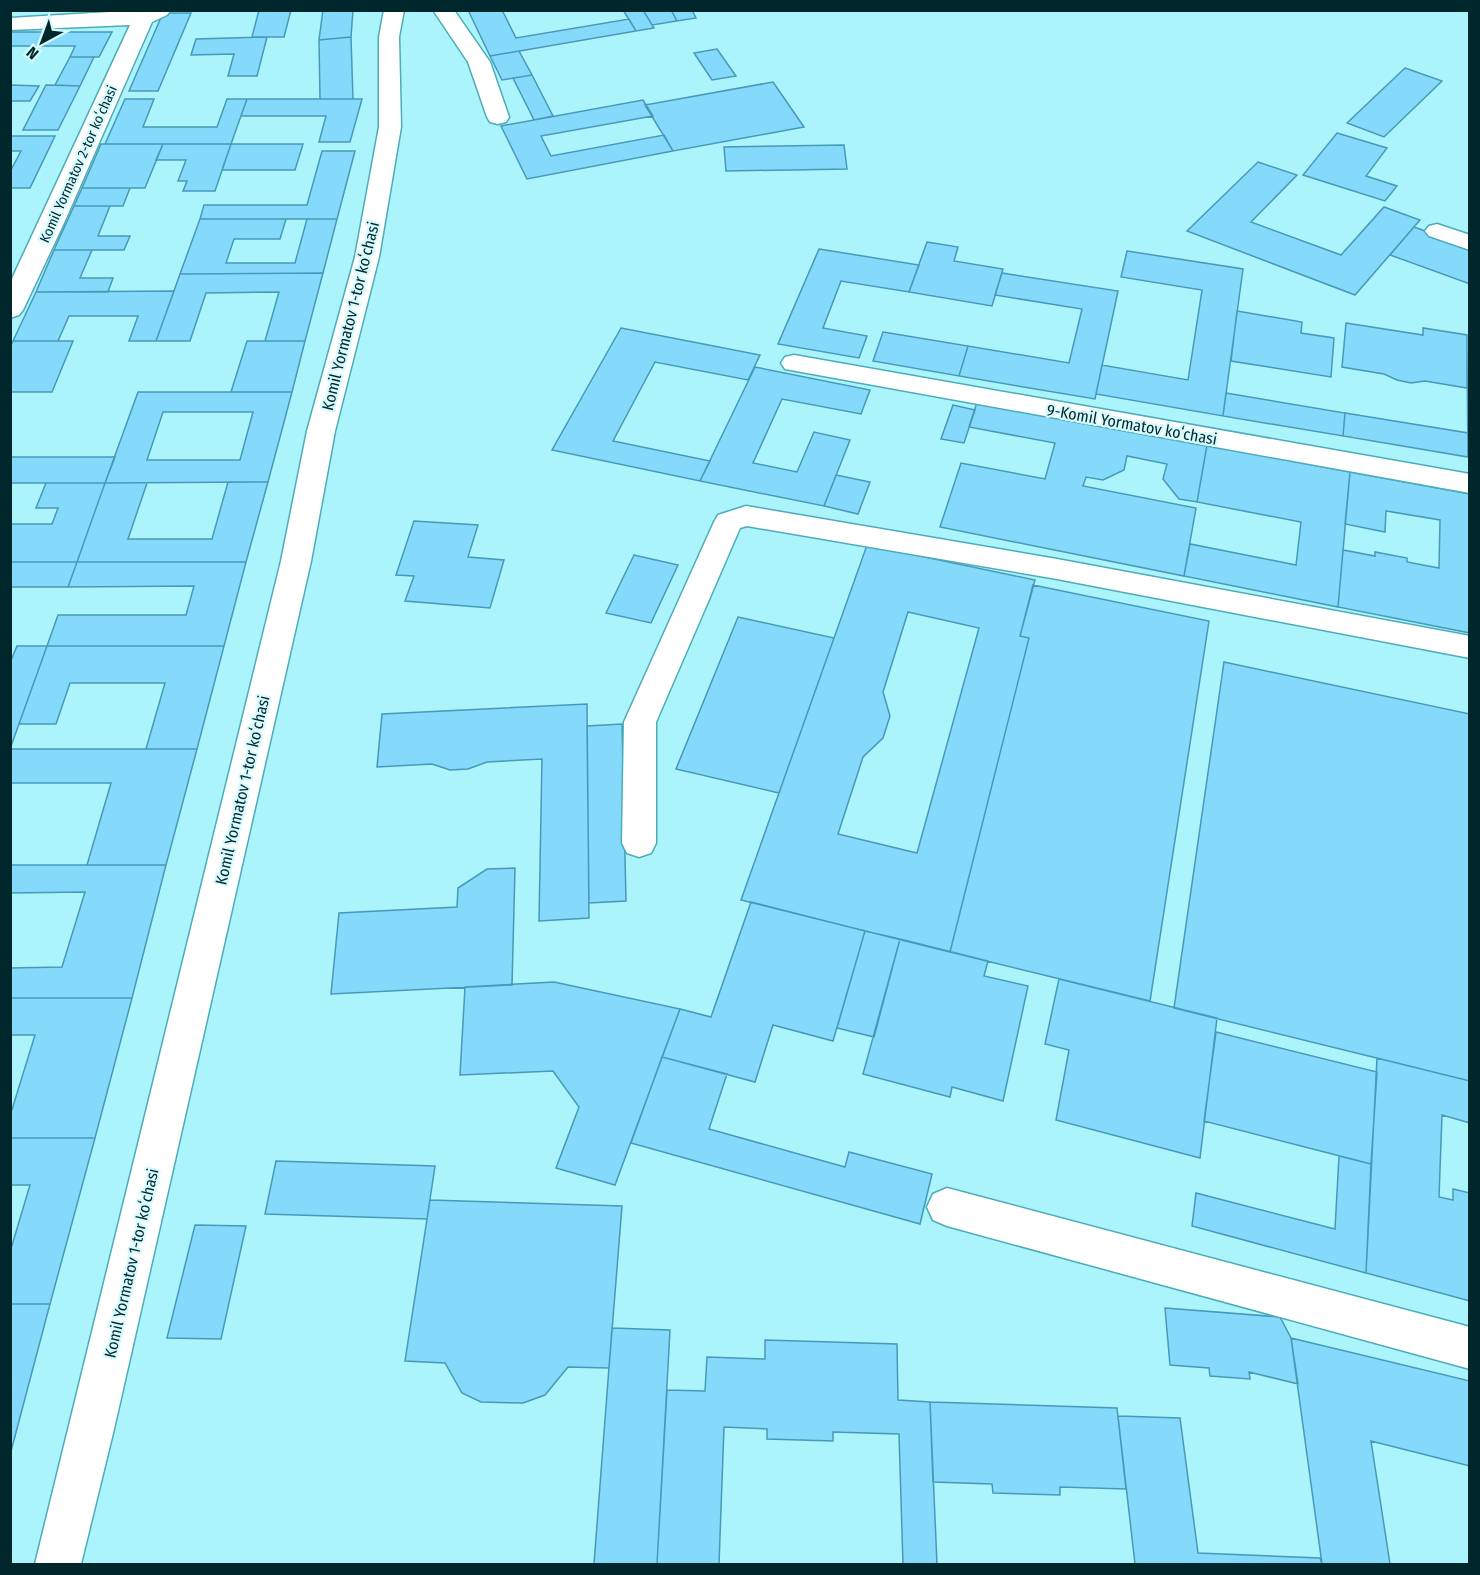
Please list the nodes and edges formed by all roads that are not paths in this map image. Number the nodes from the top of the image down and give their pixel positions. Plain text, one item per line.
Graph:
1 (394, 10) edge
2 (443, 10) edge
3 (153, 14) edge
4 (10, 24) edge
5 (498, 117) dead end
6 (1437, 231) dead end
7 (1470, 243) edge
8 (10, 310) edge
9 (794, 363) dead end
10 (1470, 484) edge
11 (1470, 647) edge
12 (639, 843) dead end
13 (947, 1207) dead end
14 (1470, 1348) edge
15 (58, 1564) edge

1 - 15 street, Komil Yormatov 1-tor koʻchasi
2 - 5 street
3 - 4 street
3 - 8 street, Komil Yormatov 2-tor koʻchasi
6 - 7 street
9 - 10 street, 9-Komil Yormatov koʻchasi
11 - 12 street
13 - 14 street

